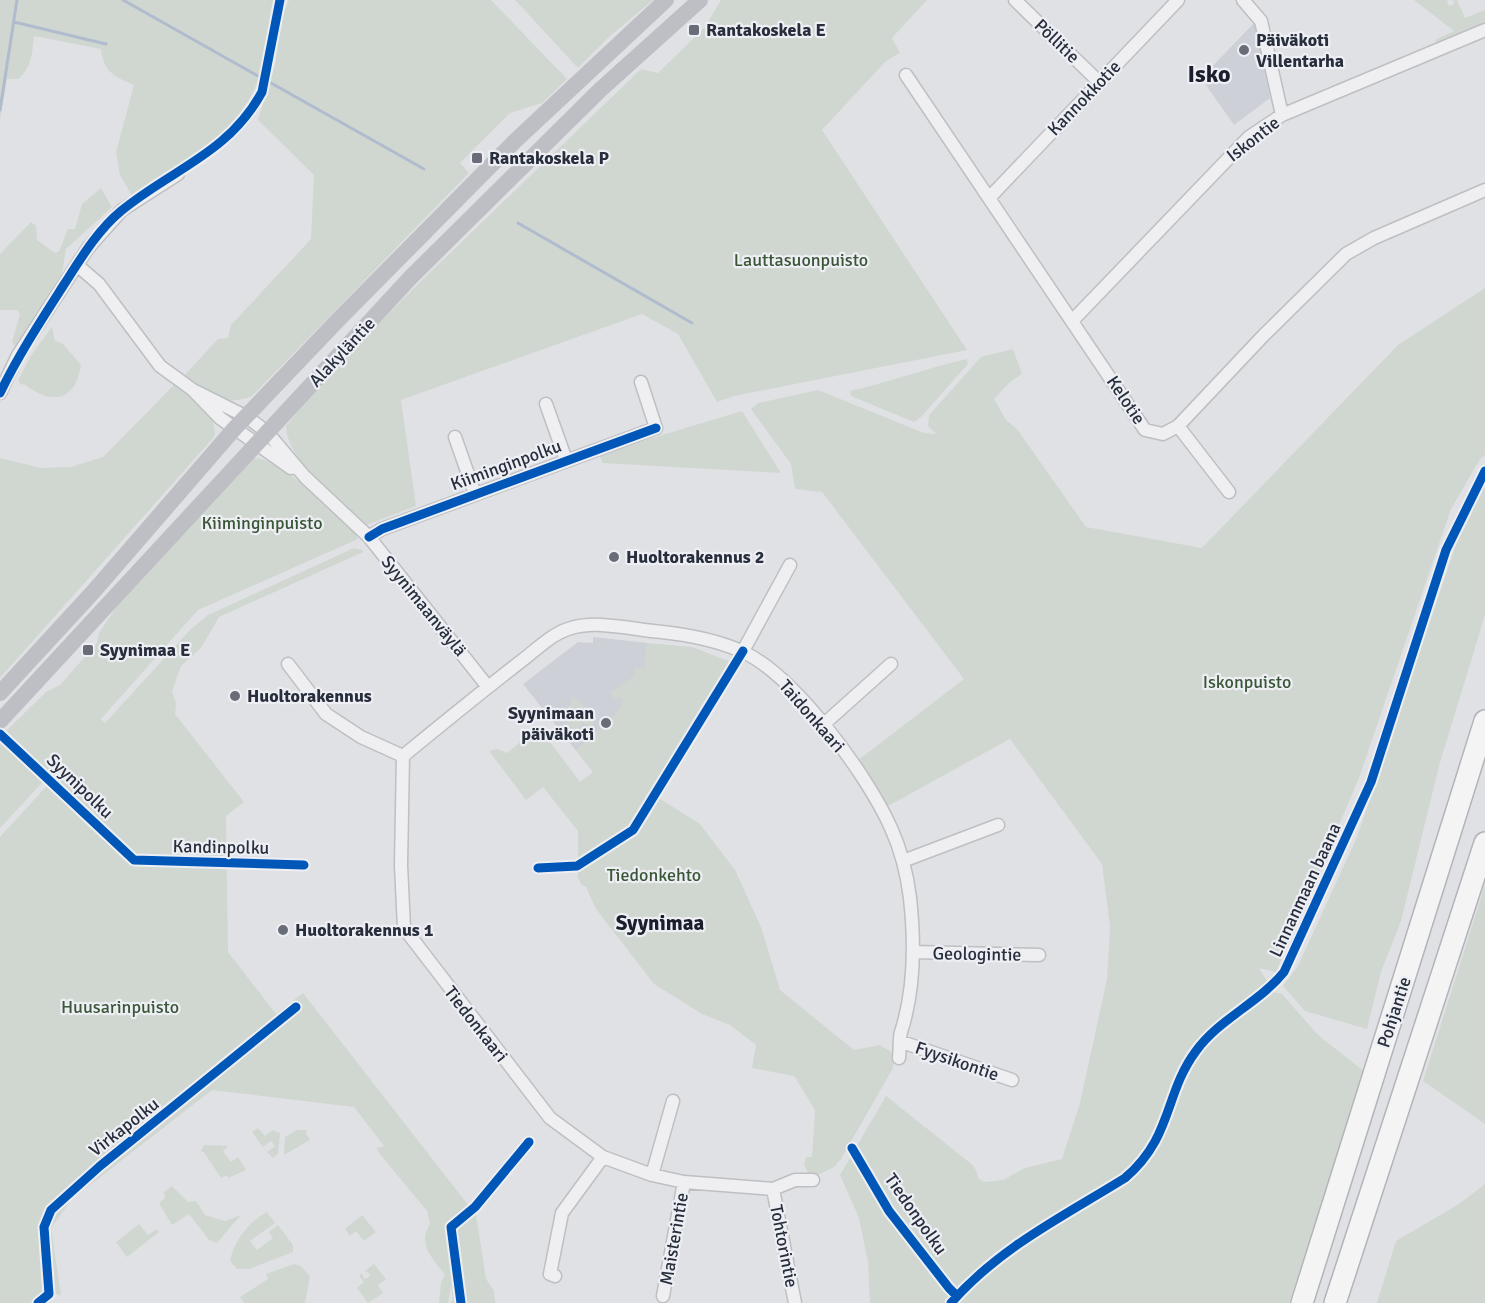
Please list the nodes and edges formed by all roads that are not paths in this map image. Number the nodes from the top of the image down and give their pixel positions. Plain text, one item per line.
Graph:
1 (666, 0) edge
2 (700, 0) edge
3 (1015, 0) edge
4 (1178, 0) edge
5 (1243, 0) edge
6 (1485, 30) edge
7 (906, 75) dead end
8 (1099, 82) junction
9 (1282, 115) junction
10 (178, 174) dead end
11 (1485, 190) edge
12 (990, 196) junction
13 (77, 265) junction
14 (1072, 321) junction
15 (641, 382) dead end
16 (0, 393) edge
17 (546, 404) dead end
18 (241, 423) junction
19 (1178, 426) junction
20 (455, 437) dead end
21 (262, 438) junction
22 (566, 460) junction
23 (1229, 492) dead end
24 (476, 494) junction
25 (369, 537) junction
26 (790, 565) dead end
27 (743, 651) junction
28 (288, 664) dead end
29 (891, 664) dead end
30 (488, 687) junction
31 (0, 693) edge
32 (0, 720) edge
33 (1485, 722) edge
34 (824, 724) junction
35 (404, 756) junction
36 (998, 825) dead end
37 (1485, 843) edge
38 (903, 861) junction
39 (914, 952) junction
40 (1040, 955) dead end
41 (902, 1042) junction
42 (899, 1058) dead end
43 (1012, 1080) dead end
44 (673, 1101) dead end
45 (603, 1157) junction
46 (652, 1175) junction
47 (813, 1180) dead end
48 (684, 1182) junction
49 (772, 1189) junction
50 (555, 1276) dead end
51 (663, 1296) dead end
52 (795, 1303) edge
53 (1302, 1303) edge
54 (1335, 1303) edge

1 - 18 main road, Alakyläntie
2 - 21 main road, Alakyläntie
3 - 8 street, Pöllitie
4 - 8 street, Kannokkotie
5 - 9 street
6 - 9 street, Iskontie
7 - 12 street, Kelotie
8 - 12 street, Kannokkotie
9 - 14 street, Iskontie
10 - 13 street
11 - 19 street
12 - 14 street, Kelotie
13 - 16 street
13 - 18 street, Syynimaanväylä
14 - 19 street, Kelotie
15 - 22 street, Kiiminginpolku
17 - 22 street, Kiiminginpolku
18 - 21 street, Syynimaanväylä
18 - 31 main road, Alakyläntie
19 - 23 street
20 - 24 street, Kiiminginpolku
21 - 25 street, Syynimaanväylä
21 - 32 main road, Alakyläntie
22 - 24 street, Kiiminginpolku
24 - 25 street, Kiiminginpolku
25 - 30 street, Syynimaanväylä
26 - 27 street
27 - 30 street, Taidonkaari
27 - 34 street, Taidonkaari
28 - 35 street
29 - 34 street
30 - 35 street
33 - 53 highway, Pohjantie
34 - 38 street, Taidonkaari
35 - 45 street, Tiedonkaari
36 - 38 street
37 - 54 highway, Pohjantie
38 - 39 street, Taidonkaari
39 - 40 street, Geologintie
39 - 41 street, Taidonkaari
41 - 42 street, Taidonkaari
41 - 43 street, Fyysikontie
44 - 46 street
45 - 46 street, Tiedonkaari
45 - 50 street
46 - 48 street, Tiedonkaari
47 - 49 street, Tiedonkaari
48 - 49 street, Tiedonkaari
48 - 51 street, Maisterintie
49 - 52 street, Tohtorintie

